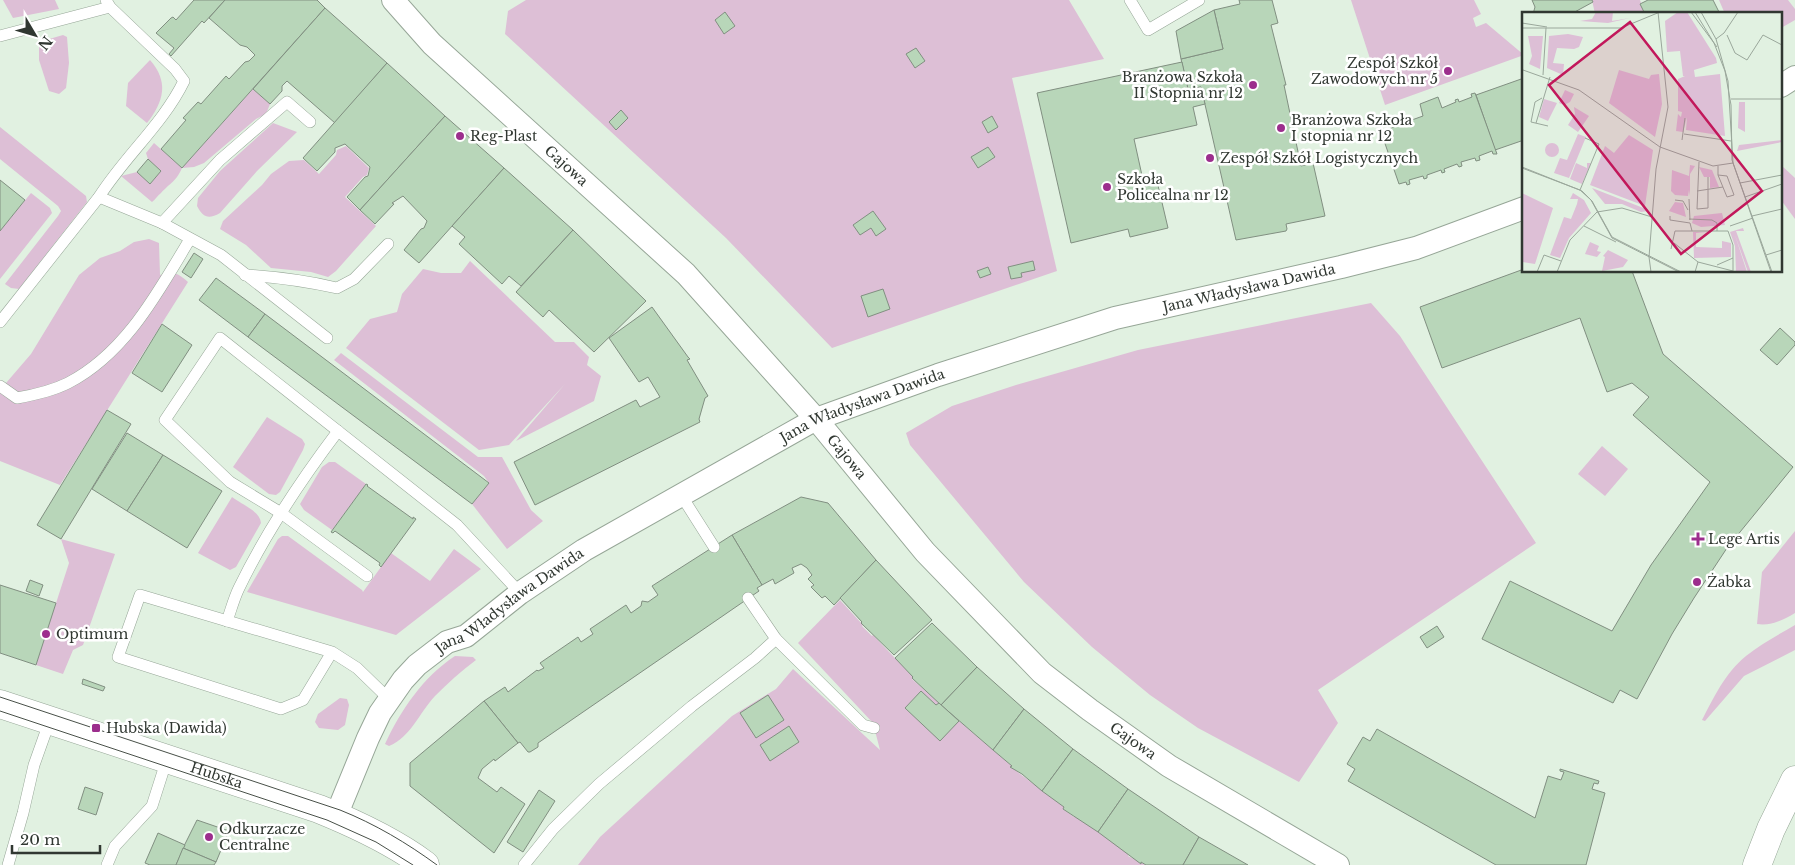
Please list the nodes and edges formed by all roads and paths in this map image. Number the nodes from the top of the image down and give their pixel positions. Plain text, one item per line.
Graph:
1 (1130, 0) edge
2 (1199, 0) edge
3 (395, 1) edge
4 (108, 4) edge
5 (0, 36) edge
6 (1795, 77) edge
7 (1782, 85) edge
8 (310, 122) dead end
9 (99, 197) junction
10 (1522, 209) edge
11 (162, 223) junction
12 (190, 239) junction
13 (388, 244) dead end
14 (245, 274) junction
15 (0, 322) edge
16 (327, 338) dead end
17 (0, 386) edge
18 (816, 419) junction
19 (338, 431) junction
20 (681, 495) junction
21 (281, 513) junction
22 (714, 547) dead end
23 (367, 576) dead end
24 (520, 593) junction
25 (748, 598) dead end
26 (227, 621) junction
27 (776, 639) junction
28 (332, 652) junction
29 (389, 699) junction
30 (0, 704) edge
31 (50, 720) junction
32 (874, 728) dead end
33 (167, 759) junction
34 (1795, 780) edge
35 (336, 816) junction
36 (8, 865) edge
37 (107, 865) edge
38 (425, 865) edge
39 (524, 865) edge
40 (1338, 865) edge
41 (1757, 865) edge

1 - 2 lane
3 - 18 street, Gajowa
4 - 5 lane
4 - 9 lane
6 - 7 street
8 - 11 lane
9 - 11 lane
9 - 15 lane
10 - 18 street, Jana Władysława Dawida
11 - 12 lane
12 - 14 lane
12 - 17 lane
13 - 14 lane
14 - 16 lane
18 - 20 street, Jana Władysława Dawida
18 - 40 street, Gajowa
19 - 21 lane
19 - 21 lane
19 - 24 lane
20 - 22 lane
20 - 24 street, Jana Władysława Dawida
21 - 23 lane
21 - 26 lane
24 - 29 street, Jana Władysława Dawida
25 - 27 lane
26 - 28 lane
26 - 28 lane
27 - 32 lane
27 - 39 lane
28 - 29 lane
29 - 35 street, Jana Władysława Dawida
30 - 31 street, Hubska
31 - 33 street, Hubska
31 - 36 lane
33 - 35 street, Hubska
33 - 37 lane
34 - 41 street
35 - 38 street, Hubska

